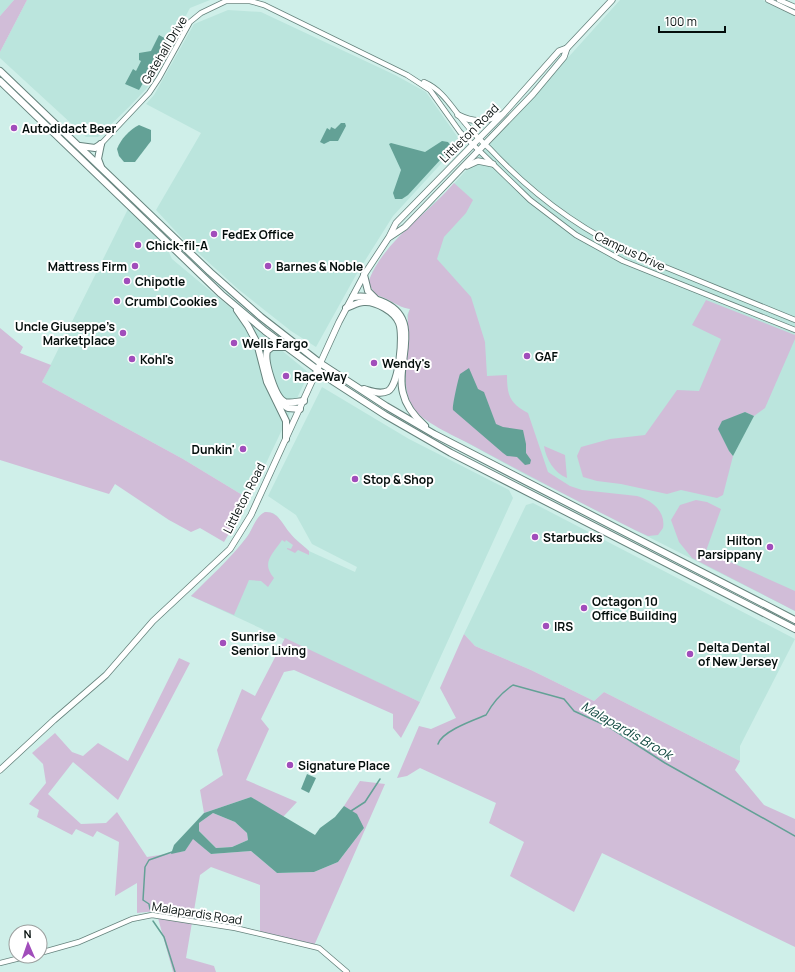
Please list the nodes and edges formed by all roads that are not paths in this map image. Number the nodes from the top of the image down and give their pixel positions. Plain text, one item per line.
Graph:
1 (612, 0) edge
2 (768, 0) edge
3 (779, 0) edge
4 (795, 7) edge
5 (795, 13) edge
6 (567, 48) junction
7 (0, 71) edge
8 (413, 77) junction
9 (0, 81) edge
10 (504, 113) junction
11 (458, 115) junction
12 (479, 138) junction
13 (101, 144) junction
14 (472, 144) junction
15 (485, 144) junction
16 (78, 146) junction
17 (479, 150) junction
18 (492, 164) junction
19 (101, 168) junction
20 (460, 170) junction
21 (389, 237) junction
22 (364, 275) junction
23 (353, 297) junction
24 (376, 299) junction
25 (234, 305) junction
26 (346, 308) junction
27 (795, 320) edge
28 (795, 330) edge
29 (285, 347) junction
30 (320, 363) junction
31 (317, 371) junction
32 (357, 387) junction
33 (274, 399) junction
34 (304, 400) junction
35 (300, 409) junction
36 (434, 434) junction
37 (286, 439) junction
38 (795, 620) edge
39 (795, 629) edge
40 (0, 770) edge
41 (48, 951) edge
42 (347, 972) edge

1 - 6 main road, Littleton Road
2 - 5 street
3 - 4 street
6 - 10 main road, Littleton Road
6 - 15 main road, Littleton Road
7 - 16 highway
8 - 11 street, Gatehall Drive
8 - 13 street, Gatehall Drive
8 - 14 street, Gatehall Drive
9 - 25 highway
10 - 11 main road
10 - 12 main road, Littleton Road
11 - 12 street, Gatehall Drive
12 - 14 main road, Littleton Road
12 - 15 street, Gatehall Drive
13 - 16 highway
13 - 19 highway
14 - 17 street, Gatehall Drive
14 - 21 main road, Littleton Road
15 - 17 main road, Littleton Road
15 - 27 street, Campus Drive
16 - 19 highway
17 - 18 street, Campus Drive
17 - 20 main road, Littleton Road
18 - 20 main road
18 - 28 street, Campus Drive
19 - 30 highway
20 - 21 main road, Littleton Road
21 - 22 main road, Littleton Road
22 - 23 main road, Littleton Road
22 - 24 highway
23 - 24 highway
23 - 26 main road, Littleton Road
24 - 36 highway
25 - 29 highway
25 - 33 highway
26 - 30 main road, Littleton Road
26 - 32 highway
29 - 31 highway
29 - 34 highway
30 - 31 main road, Littleton Road
30 - 32 highway
31 - 34 main road, Littleton Road
31 - 39 highway
32 - 36 highway
33 - 35 highway
33 - 37 highway
34 - 35 main road, Littleton Road
35 - 37 main road, Littleton Road
36 - 38 highway
37 - 40 main road, Littleton Road
41 - 42 street, Malapardis Road

